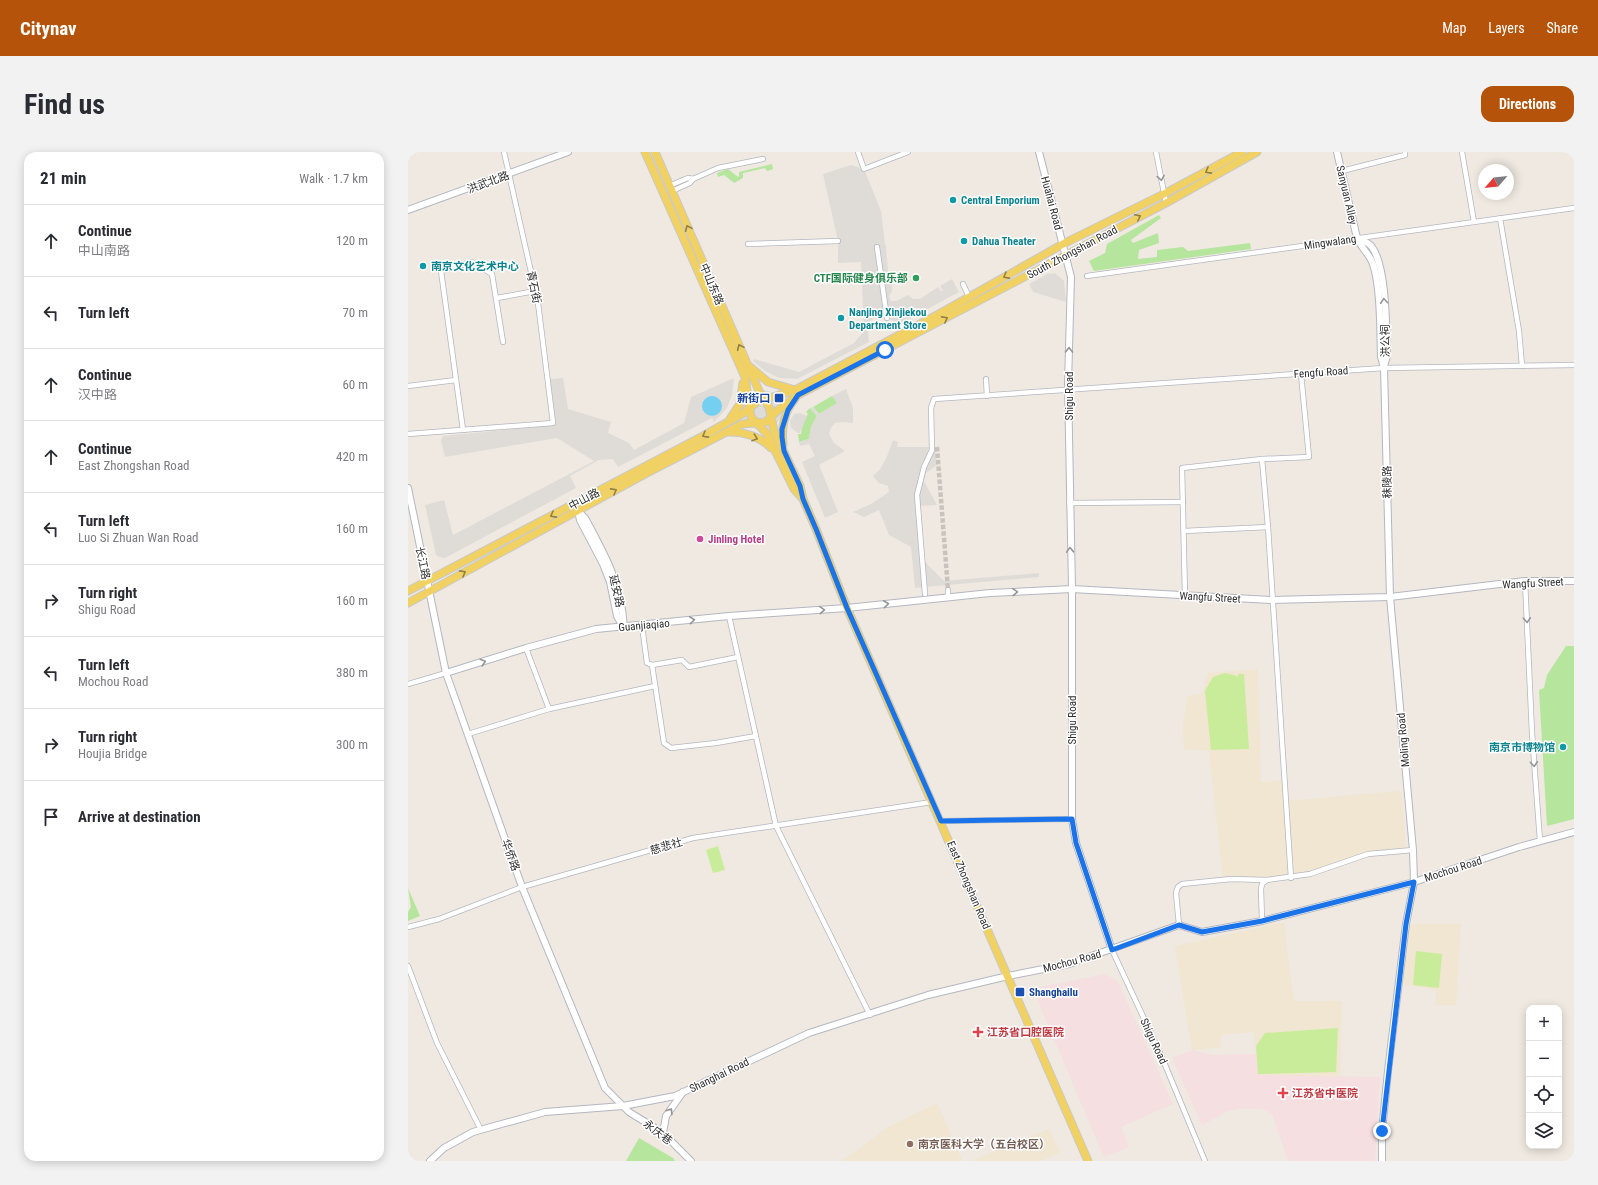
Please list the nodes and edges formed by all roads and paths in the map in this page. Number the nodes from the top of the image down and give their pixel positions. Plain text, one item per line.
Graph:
1 (504, 152) edge
2 (568, 152) edge
3 (645, 152) edge
4 (654, 152) edge
5 (858, 152) edge
6 (908, 152) edge
7 (1039, 152) edge
8 (1156, 152) edge
9 (1242, 152) edge
10 (1257, 152) edge
11 (1337, 152) edge
12 (1405, 152) edge
13 (1462, 152) edge
14 (763, 159) dead end
15 (1342, 171) junction
16 (509, 174) junction
17 (671, 189) junction
18 (1164, 194) junction
19 (1166, 203) junction
20 (1574, 208) edge
21 (408, 210) edge
22 (1500, 218) junction
23 (1474, 222) junction
24 (1356, 238) junction
25 (838, 241) dead end
26 (748, 244) dead end
27 (1063, 244) junction
28 (877, 247) dead end
29 (1066, 254) junction
30 (1087, 276) dead end
31 (963, 284) dead end
32 (535, 291) dead end
33 (969, 297) junction
34 (497, 298) junction
35 (887, 318) dead end
36 (503, 342) dead end
37 (1574, 365) edge
38 (744, 366) junction
39 (1522, 366) junction
40 (1384, 368) junction
41 (1301, 374) junction
42 (456, 380) junction
43 (986, 380) dead end
44 (408, 386) edge
45 (1068, 391) junction
46 (797, 393) junction
47 (986, 396) junction
48 (764, 400) junction
49 (750, 407) junction
50 (771, 416) junction
51 (758, 424) junction
52 (724, 429) junction
53 (463, 430) junction
54 (408, 434) edge
55 (781, 453) junction
56 (1262, 459) junction
57 (408, 489) edge
58 (1183, 502) junction
59 (1069, 503) junction
60 (578, 510) junction
61 (1268, 527) junction
62 (1184, 530) junction
63 (427, 581) junction
64 (1525, 581) junction
65 (1574, 581) edge
66 (1072, 589) junction
67 (948, 590) tunnel mouth
68 (408, 591) edge
69 (429, 592) junction
70 (926, 594) dead end
71 (1185, 596) junction
72 (1390, 597) junction
73 (948, 598) junction
74 (1271, 600) junction
75 (408, 603) edge
76 (847, 608) junction
77 (730, 616) junction
78 (642, 626) junction
79 (624, 627) junction
80 (526, 648) junction
81 (738, 656) junction
82 (652, 664) junction
83 (446, 673) junction
84 (408, 684) edge
85 (655, 686) junction
86 (549, 709) junction
87 (468, 734) junction
88 (756, 736) junction
89 (932, 802) junction
90 (1072, 819) junction
91 (941, 821) junction
92 (776, 826) junction
93 (1574, 832) edge
94 (1540, 841) junction
95 (1413, 850) junction
96 (1291, 878) junction
97 (1267, 880) junction
98 (1414, 882) junction
99 (522, 887) junction
100 (1262, 921) junction
101 (1179, 925) junction
102 (408, 927) edge
103 (1112, 950) junction
104 (408, 967) edge
105 (1008, 976) junction
106 (870, 1015) junction
107 (683, 1092) junction
108 (624, 1106) junction
109 (480, 1130) junction
110 (663, 1133) junction
111 (430, 1161) edge
112 (691, 1161) edge
113 (1088, 1161) edge
114 (1205, 1161) edge
115 (1382, 1161) edge

1 - 16 street, 青石街
2 - 16 street, 洪武北路
3 - 38 main road, 中山东路
4 - 17 main road, 中山东路
5 - 6 street
7 - 27 street, Huahai Road
8 -> 18 street
9 -> 18 main road, South Zhongshan Road
10 - 19 main road, South Zhongshan Road
11 - 15 street, Sanyuan Alley
12 - 15 street
13 - 23 street
14 - 17 street
15 - 24 street, Sanyuan Alley
16 - 21 street, 洪武北路
16 - 53 street, 青石街
38 -> 17 main road, 中山东路
18 - 19 street
18 - 27 main road, South Zhongshan Road
29 -> 19 main road, South Zhongshan Road
20 - 22 street, Mingwalang
22 - 23 street, Mingwalang
22 - 39 street
23 - 24 street, Mingwalang
24 - 30 street, Mingwalang
24 - 40 street, 洪公祠
25 - 26 street
27 - 29 street, Huahai Road
27 -> 33 main road, South Zhongshan Road
28 - 35 street
45 -> 29 street, Shigu Road
46 -> 29 main road, South Zhongshan Road
31 - 33 street
32 - 34 street
33 - 46 main road, South Zhongshan Road
34 - 36 street
34 - 42 street
37 - 39 street, Fengfu Road
38 - 46 main road
38 - 48 main road, 中山东路
38 - 49 main road, 中山东路
38 - 52 main road
39 - 40 street, Fengfu Road
40 - 41 street, Fengfu Road
40 - 72 street, 秣陵路
41 - 45 street, Fengfu Road
41 - 56 street
42 - 44 street
42 - 53 street
43 - 47 street
45 - 47 street, Fengfu Road
45 - 59 street, Shigu Road
46 - 48 main road
46 - 50 main road, 中山路
46 - 55 main road
47 - 70 street, Fengfu Road
48 - 49 main road, 中山路
48 - 50 main road, 中山东路
49 - 51 main road, 中山东路
49 - 52 main road, 中山路
50 - 51 main road, 中山路
50 - 55 main road, 中山东路
51 - 52 main road, 中山路
51 - 55 main road
52 -> 55 main road
60 -> 52 main road, 中山路
52 -> 63 main road, 中山路
53 - 54 street
55 - 76 main road, East Zhongshan Road
56 - 58 street
56 - 61 street
57 - 63 street, 长江路
58 - 59 street
58 - 62 street
66 -> 59 street, Shigu Road
69 -> 60 main road, 中山路
60 - 79 street, 延安路
61 - 62 street
61 - 74 street
62 - 71 street
63 - 68 main road, 中山路
63 - 69 street, 长江路
64 - 65 street, Wangfu Street
64 - 72 street, Wangfu Street
64 -> 94 street
66 - 71 street, Wangfu Street
73 -> 66 street, Wangfu Street
66 - 90 street, Shigu Road
67 - 73 street
69 - 75 main road, 中山路
69 - 83 street, 华侨路
71 - 74 street, Wangfu Street
72 - 74 street, Wangfu Street
72 - 95 street, Moling Road
76 -> 73 street, Wangfu Street
74 - 96 street
77 -> 76 street, Guanjiaqiao
76 - 89 main road, East Zhongshan Road
78 -> 77 street, Guanjiaqiao
77 - 81 street
78 - 79 street, Guanjiaqiao
78 - 82 street
79 - 80 street, Guanjiaqiao
83 -> 80 street, Guanjiaqiao
80 - 86 street
81 - 82 street
81 - 88 street
82 - 85 street
83 - 84 street
83 - 87 street, 华侨路
85 - 86 street
85 - 88 street
86 - 87 street
87 - 99 street, 华侨路
88 - 92 street
89 - 91 main road, East Zhongshan Road
89 - 92 street, 慈悲社
90 - 91 street
90 - 103 street, Shigu Road
91 - 105 main road, East Zhongshan Road
92 - 99 street, 慈悲社
92 - 106 street
93 - 94 street, Mochou Road
94 - 98 street, Mochou Road
95 - 96 street
95 - 98 street, Moling Road
96 - 97 street
97 - 100 street
97 - 101 street
98 - 100 street, Mochou Road
98 - 115 street, Moling Road
99 - 102 street, 慈悲社
99 - 108 street, 华侨路
100 - 101 street, Mochou Road
101 - 103 street, Mochou Road
103 - 105 street, Mochou Road
103 - 114 street, Shigu Road
104 - 109 street
105 - 106 street, Shanghai Road
105 - 113 main road, East Zhongshan Road
106 - 107 street, Shanghai Road
107 - 108 street, Shanghai Road
110 -> 107 street
108 - 109 street, Shanghai Road
108 - 110 street, 永庆巷
109 - 111 street, Shanghai Road
110 - 112 street, 永庆巷

